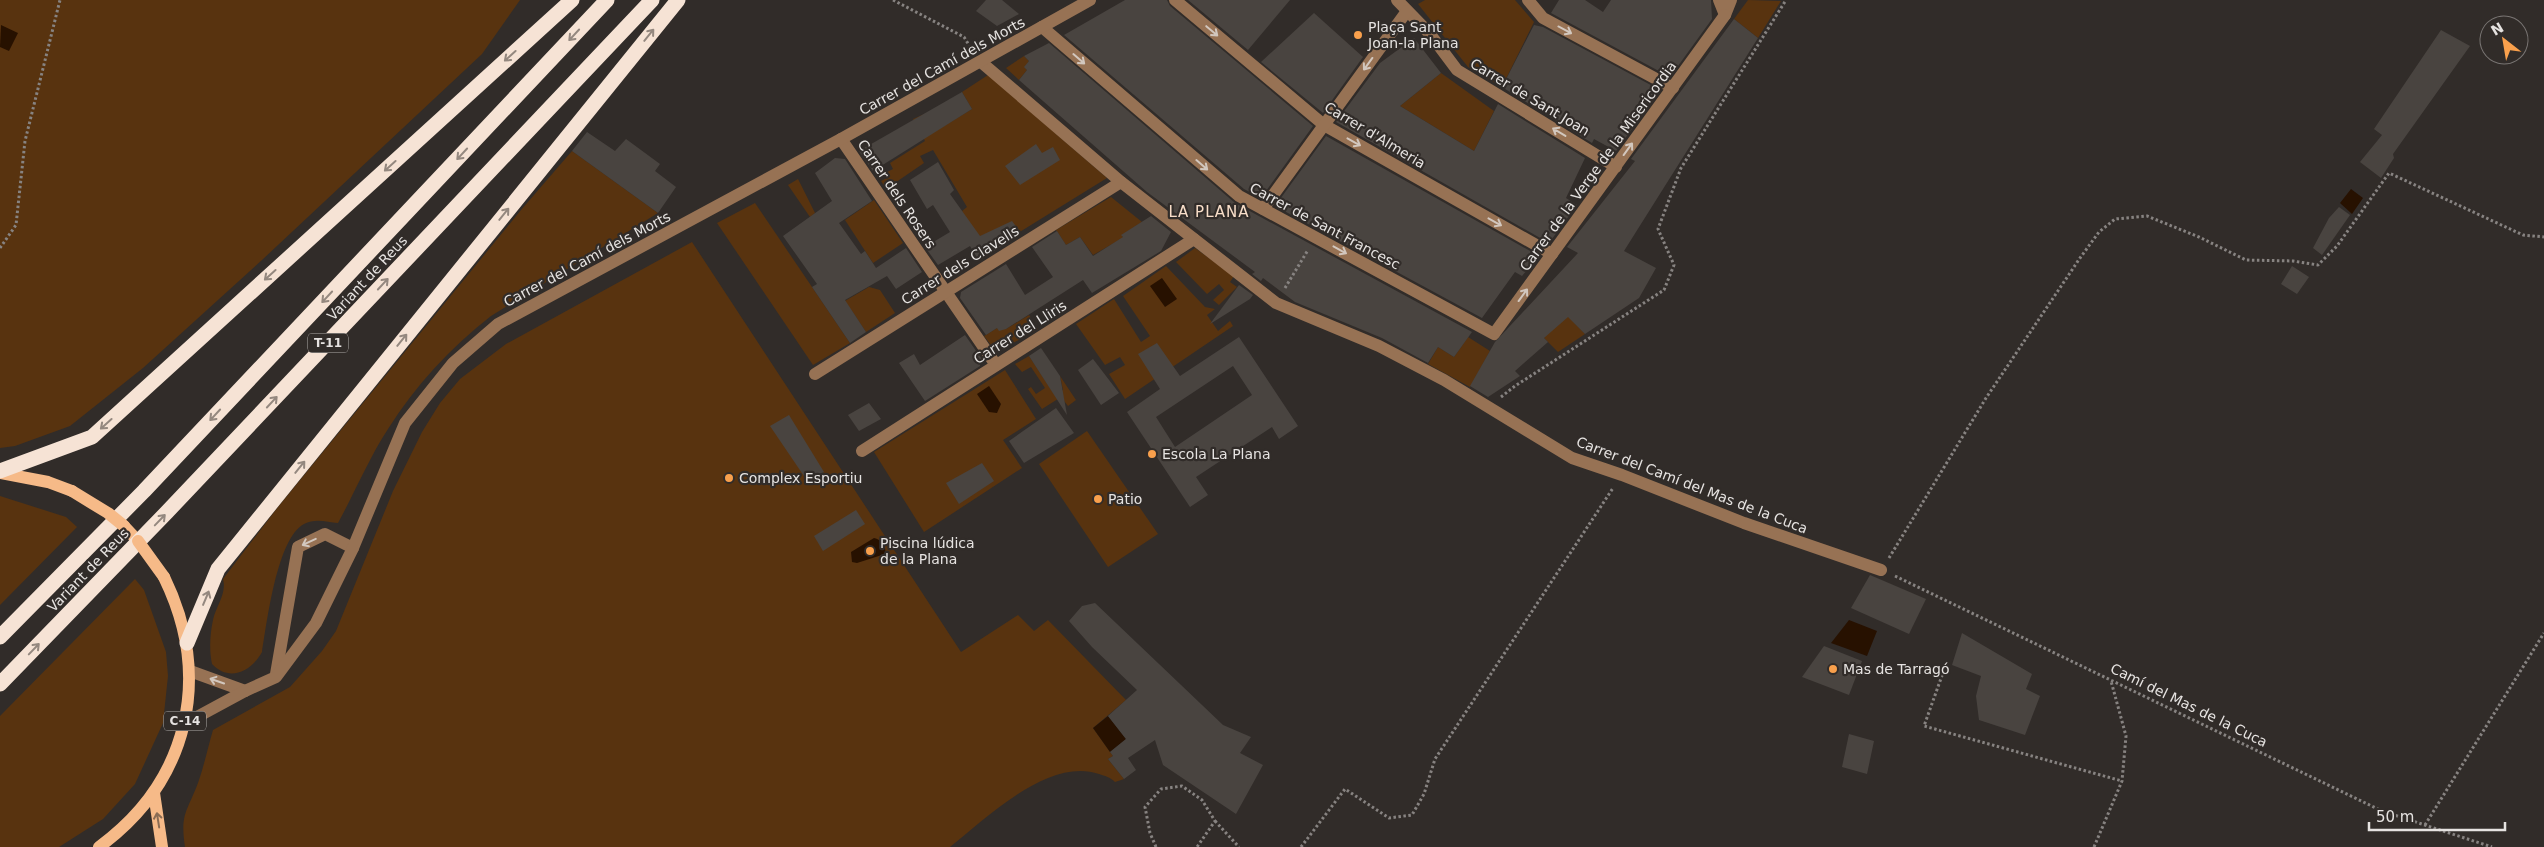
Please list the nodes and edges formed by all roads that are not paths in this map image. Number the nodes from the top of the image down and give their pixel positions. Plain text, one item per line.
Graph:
1 (572, 0) edge
2 (608, 0) edge
3 (652, 0) edge
4 (678, 0) edge
5 (1090, 0) edge
6 (1175, 0) edge
7 (1397, 0) edge
8 (1528, 0) edge
9 (1719, 0) edge
10 (1731, 0) edge
11 (1407, 10) junction
12 (1725, 15) junction
13 (1042, 28) junction
14 (981, 62) junction
15 (1673, 88) junction
16 (1324, 125) junction
17 (841, 139) junction
18 (1616, 167) junction
19 (1121, 182) junction
20 (1263, 209) junction
21 (1194, 240) junction
22 (1552, 254) junction
23 (946, 292) junction
24 (1494, 334) joint
25 (996, 365) junction
26 (815, 374) dead end
27 (862, 451) dead end
28 (0, 472) edge
29 (353, 548) junction
30 (1881, 570) road end
31 (0, 637) edge
32 (187, 643) junction
33 (190, 671) junction
34 (276, 677) junction
35 (0, 684) edge
36 (245, 690) junction
37 (184, 724) junction
38 (154, 793) junction
39 (99, 847) edge
40 (162, 847) edge

1 -> 28 highway
2 -> 31 highway, Variant de Reus / T-11
35 -> 3 highway, Variant de Reus / T-11
32 -> 4 highway
5 - 13 street, Carrer del Camí dels Morts
6 -> 16 street, Carrer d'Almeria
7 - 11 street, Carrer de Sant Joan
8 -> 15 street
9 - 12 street
10 - 12 street, Carrer de la Verge de la Misericordia
11 -> 16 street
18 -> 11 street, Carrer de Sant Joan
12 - 15 street, Carrer de la Verge de la Misericordia
13 - 14 street, Carrer del Camí dels Morts
13 -> 20 street, Carrer de Sant Francesc
14 - 17 street, Carrer del Camí dels Morts
14 - 19 street, Carrer del Camí del Mas de la Cuca
18 -> 15 street, Carrer de la Verge de la Misericordia
16 - 20 street
16 -> 22 street, Carrer d'Almeria
17 - 23 street, Carrer dels Rosers
17 - 29 street, Carrer del Camí dels Morts
18 - 22 street, Carrer de la Verge de la Misericordia
19 - 21 street, Carrer del Camí del Mas de la Cuca
19 - 23 street, Carrer dels Clavells
20 -> 24 street, Carrer de Sant Francesc
21 - 25 street, Carrer del Lliris
21 - 30 street, Carrer del Camí del Mas de la Cuca
24 -> 22 street, Carrer de la Verge de la Misericordia
23 - 25 street, Carrer dels Rosers
23 - 26 street, Carrer dels Clavells
25 - 27 street, Carrer del Lliris
28 - 32 main road, C-14, bridge
29 - 34 street, Carrer del Camí dels Morts
29 -> 34 street
32 - 33 main road, C-14
36 -> 33 street
33 - 37 main road, C-14
34 - 36 street
36 - 37 street
37 - 38 main road, C-14
38 - 39 main road, C-14
40 -> 38 main road

